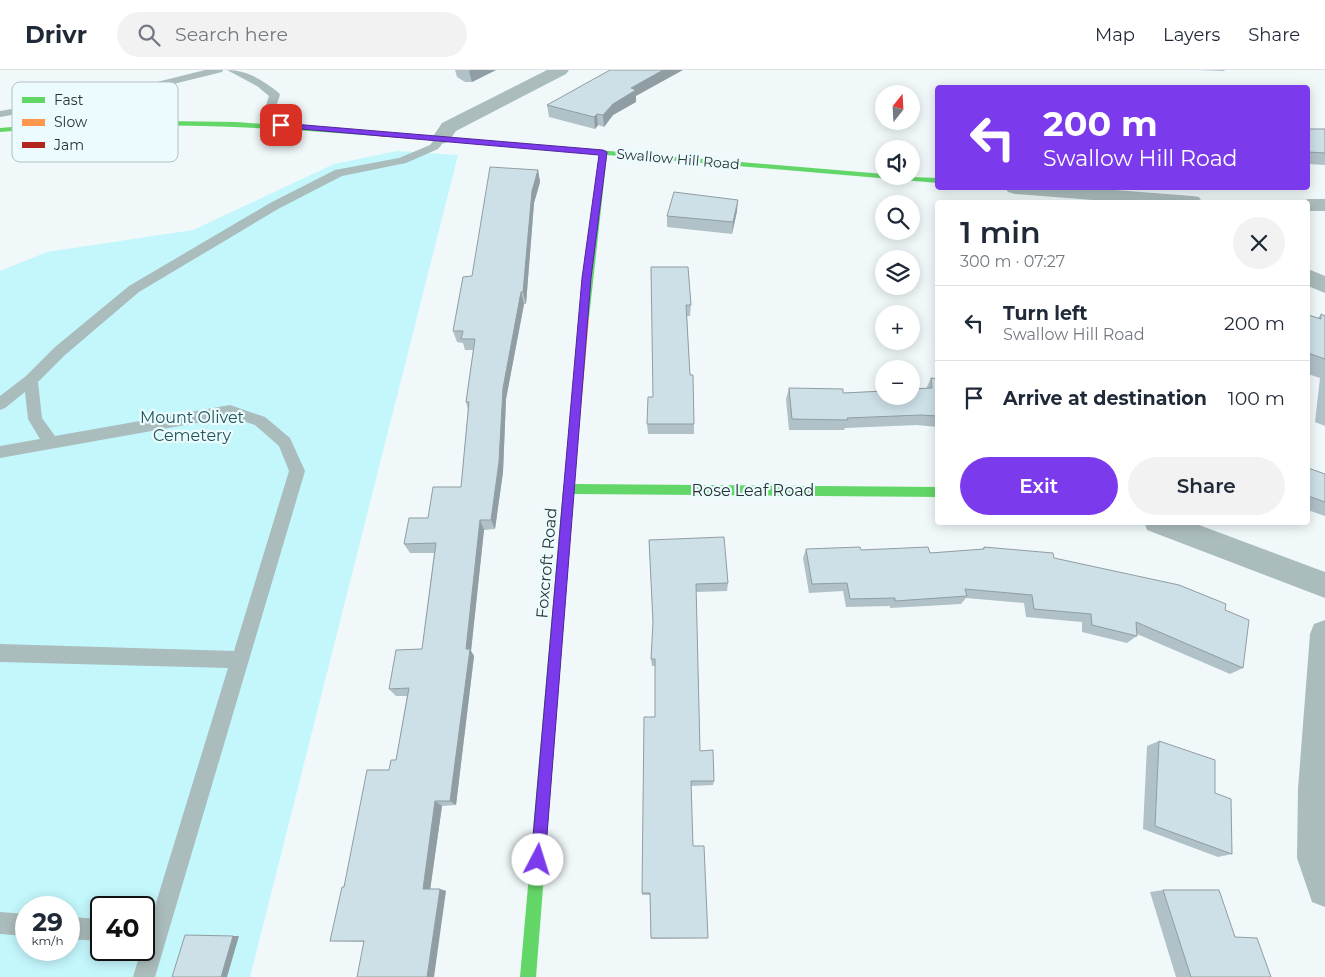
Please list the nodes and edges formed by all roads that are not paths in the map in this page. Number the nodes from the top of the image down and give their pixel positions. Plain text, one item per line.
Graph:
1 (218, 70) edge
2 (232, 70) edge
3 (560, 70) edge
4 (169, 82) edge
5 (178, 120) edge
6 (265, 124) junction
7 (441, 138) junction
8 (603, 152) junction
9 (935, 181) edge
10 (1040, 190) edge
11 (1167, 200) edge
12 (1325, 204) edge
13 (1310, 205) edge
14 (1310, 278) edge
15 (1325, 284) edge
16 (31, 380) junction
17 (0, 404) edge
18 (51, 443) junction
19 (0, 452) edge
20 (568, 489) junction
21 (935, 492) edge
22 (1165, 525) edge
23 (1325, 585) edge
24 (1325, 634) edge
25 (0, 653) edge
26 (241, 660) junction
27 (1325, 889) edge
28 (155, 921) edge
29 (0, 923) edge
30 (15, 924) edge
31 (147, 961) edge
32 (144, 977) edge
33 (528, 977) edge

1 - 4 lane
2 - 6 lane
3 - 7 street
5 - 6 street, Swallow Hill Road
6 - 7 street, Swallow Hill Road
7 - 8 street, Swallow Hill Road
7 - 16 lane
8 - 9 street, Swallow Hill Road
8 - 20 street, Foxcroft Road
10 - 11 street
12 - 13 street
14 - 15 street
16 - 17 lane
16 - 18 lane
18 - 19 lane
18 - 26 lane
20 - 21 street, Rose Leaf Road
20 - 33 street, Foxcroft Road
22 - 23 street
24 - 27 street
25 - 26 lane
26 - 28 lane
29 - 30 lane
31 - 32 lane

